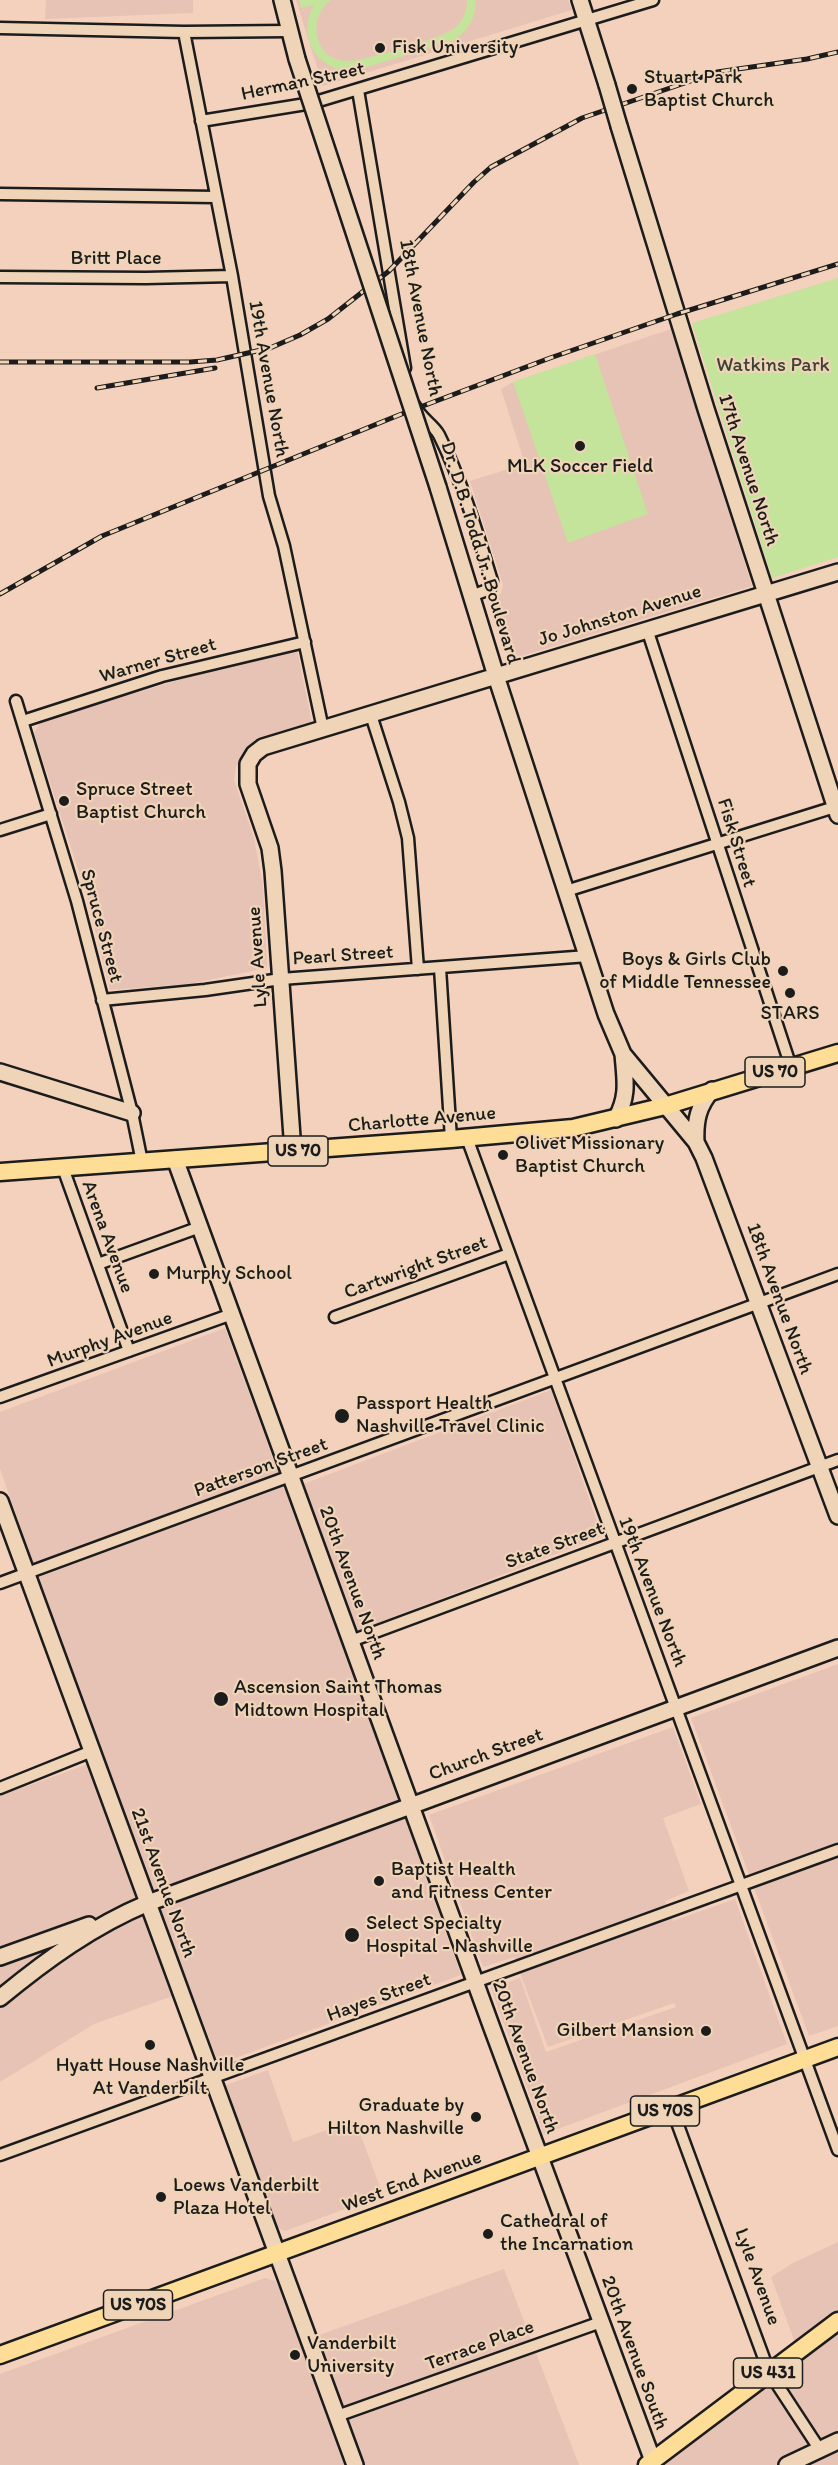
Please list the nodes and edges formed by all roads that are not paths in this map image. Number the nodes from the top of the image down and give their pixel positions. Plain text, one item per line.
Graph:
1 (282, 0) edge
2 (580, 0) edge
3 (653, 0) edge
4 (586, 21) junction
5 (0, 28) edge
6 (288, 31) junction
7 (184, 32) junction
8 (358, 90) junction
9 (201, 121) junction
10 (0, 194) edge
11 (216, 197) junction
12 (232, 276) junction
13 (0, 277) edge
14 (838, 572) edge
15 (766, 594) junction
16 (471, 596) junction
17 (647, 629) junction
18 (305, 642) junction
19 (496, 676) junction
20 (16, 701) dead end
21 (371, 715) junction
22 (23, 721) junction
23 (323, 729) junction
24 (248, 764) joint
25 (837, 809) edge
26 (51, 814) junction
27 (0, 830) edge
28 (717, 843) junction
29 (566, 891) junction
30 (588, 956) junction
31 (440, 968) junction
32 (418, 969) junction
33 (281, 979) junction
34 (102, 1000) junction
35 (838, 1053) edge
36 (623, 1054) junction
37 (791, 1067) junction
38 (0, 1072) edge
39 (712, 1090) junction
40 (665, 1106) junction
41 (132, 1113) junction
42 (616, 1119) junction
43 (459, 1139) junction
44 (696, 1142) junction
45 (293, 1151) junction
46 (175, 1159) junction
47 (142, 1162) junction
48 (63, 1168) junction
49 (0, 1172) edge
50 (200, 1227) junction
51 (509, 1254) junction
52 (98, 1264) junction
53 (838, 1274) edge
54 (757, 1304) junction
55 (232, 1314) junction
56 (336, 1317) dead end
57 (129, 1351) junction
58 (556, 1378) junction
59 (0, 1397) edge
60 (838, 1461) edge
61 (819, 1467) junction
62 (291, 1476) junction
63 (0, 1501) edge
64 (838, 1516) edge
65 (614, 1544) junction
66 (27, 1573) junction
67 (0, 1583) edge
68 (351, 1641) junction
69 (838, 1648) edge
70 (676, 1708) junction
71 (92, 1751) junction
72 (0, 1788) edge
73 (411, 1805) junction
74 (838, 1850) edge
75 (742, 1886) junction
76 (148, 1903) junction
77 (128, 1911) junction
78 (0, 1957) edge
79 (476, 1983) junction
80 (0, 1998) edge
81 (838, 2047) edge
82 (806, 2058) junction
83 (212, 2077) junction
84 (672, 2109) junction
85 (838, 2150) edge
86 (0, 2156) edge
87 (539, 2157) junction
88 (277, 2255) junction
89 (838, 2321) edge
90 (601, 2322) junction
91 (0, 2355) edge
92 (769, 2372) junction
93 (337, 2416) junction
94 (838, 2442) edge
95 (820, 2450) junction
96 (650, 2463) edge
97 (355, 2465) edge
98 (787, 2465) edge

1 - 6 main road, Dr. D.B. Todd Jr. Boulevard
2 - 4 main road, 17th Avenue North
3 - 4 street, Herman Street
4 - 8 street, Herman Street
4 - 15 main road, 17th Avenue North, bridge
5 - 7 street
6 - 7 street
6 - 16 main road, Dr. D.B. Todd Jr. Boulevard, bridge
7 - 9 street, 19th Avenue North
8 - 9 street, Herman Street
8 - 16 street, 18th Avenue North
9 - 11 street, 19th Avenue North
10 - 11 street
11 - 12 street, 19th Avenue North
12 - 13 street, Britt Place
12 - 18 street, 19th Avenue North
14 - 15 main road, Jo Johnston Avenue
15 - 17 main road, Jo Johnston Avenue
15 - 25 main road, 17th Avenue North
16 - 19 main road, Dr. D.B. Todd Jr. Boulevard
17 - 19 main road, Jo Johnston Avenue
17 - 28 street, Fisk Street
18 - 22 street, Warner Street
18 - 23 street, 19th Avenue North
19 - 21 main road, Jo Johnston Avenue
19 - 29 main road, Dr. D.B. Todd Jr. Boulevard
20 - 22 street, Spruce Street
21 - 23 main road, Jo Johnston Avenue
21 - 32 street
22 - 26 street, Spruce Street
23 - 24 main road, Jo Johnston Avenue
24 - 33 main road, Lyle Avenue
25 - 28 street
26 - 27 street
26 - 34 street, Spruce Street
28 - 29 street
28 - 37 street, Fisk Street
29 - 30 main road, Dr. D.B. Todd Jr. Boulevard
30 - 31 street, Pearl Street
30 - 36 main road, Dr. D.B. Todd Jr. Boulevard
31 - 32 street, Pearl Street
31 - 43 street, 19th Avenue North
32 - 33 street, Pearl Street
33 - 34 street, Pearl Street
33 - 45 main road, Lyle Avenue
34 - 41 street, Spruce Street
35 - 37 main road, Charlotte Avenue / US 70
36 - 40 main road, Dr. D.B. Todd Jr. Boulevard
36 - 42 main road
37 - 39 main road, Charlotte Avenue / US 70
38 - 41 main road
39 - 40 main road, Charlotte Avenue / US 70
39 - 44 main road
40 - 42 main road, Charlotte Avenue / US 70
40 - 44 main road, 18th Avenue North
41 - 47 street, Spruce Street
42 - 43 main road, Charlotte Avenue / US 70
43 - 45 main road, Charlotte Avenue / US 70
43 - 51 street, 19th Avenue North
44 - 54 main road, 18th Avenue North
45 - 46 main road, Charlotte Avenue / US 70
46 - 47 main road, Charlotte Avenue / US 70
46 - 50 main road, 20th Avenue North
47 - 48 main road, Charlotte Avenue / US 70
48 - 49 main road, Charlotte Avenue / US 70
48 - 52 street, Arena Avenue
50 - 52 street
50 - 55 main road, 20th Avenue North
51 - 56 street, Cartwright Street
51 - 58 street, 19th Avenue North
52 - 57 street, Arena Avenue
53 - 54 street, Patterson Street
54 - 58 street, Patterson Street
54 - 61 main road, 18th Avenue North
55 - 57 street, Murphy Avenue
55 - 62 main road, 20th Avenue North
57 - 59 street, Murphy Avenue
58 - 62 street, Patterson Street
58 - 65 street, 19th Avenue North
60 - 61 street, State Street
61 - 64 main road, 18th Avenue North
61 - 65 street, State Street
62 - 66 street, Patterson Street
62 - 68 main road, 20th Avenue North
63 - 66 main road, 21st Avenue North
65 - 68 street, State Street
65 - 70 street, 19th Avenue North
66 - 67 street, Patterson Street
66 - 71 main road, 21st Avenue North
68 - 73 main road, 20th Avenue North
69 - 70 main road, Church Street
70 - 73 main road, Church Street
70 - 75 street, 19th Avenue North
71 - 72 street
71 - 76 main road, 21st Avenue North
73 - 76 main road, Church Street
73 - 79 main road, 20th Avenue North
74 - 75 street, Hayes Street
75 - 79 street, Hayes Street
75 - 82 street, 19th Avenue North
76 - 77 main road, Church Street
76 - 83 main road, 21st Avenue North
77 - 78 main road
77 - 80 main road
79 - 83 street, Hayes Street
79 - 87 main road, 20th Avenue North
81 - 82 main road, West End Avenue / US 70S
82 - 84 main road, West End Avenue / US 70S
82 - 85 street, 19th Avenue North
83 - 86 street, Hayes Street
83 - 88 main road, 21st Avenue North
84 - 87 main road, West End Avenue / US 70S
84 - 92 street, Lyle Avenue
87 - 88 main road, West End Avenue / US 70S
87 - 90 main road, 20th Avenue South
88 - 91 main road, West End Avenue / US 70S
88 - 93 main road, 21st Avenue North
89 - 92 main road, US 431
90 - 93 street, Terrace Place
90 - 96 main road, 20th Avenue South
92 - 95 street, Lyle Avenue
92 - 96 main road, US 431
93 - 97 main road, 21st Avenue North
94 - 95 main road
95 - 98 main road

